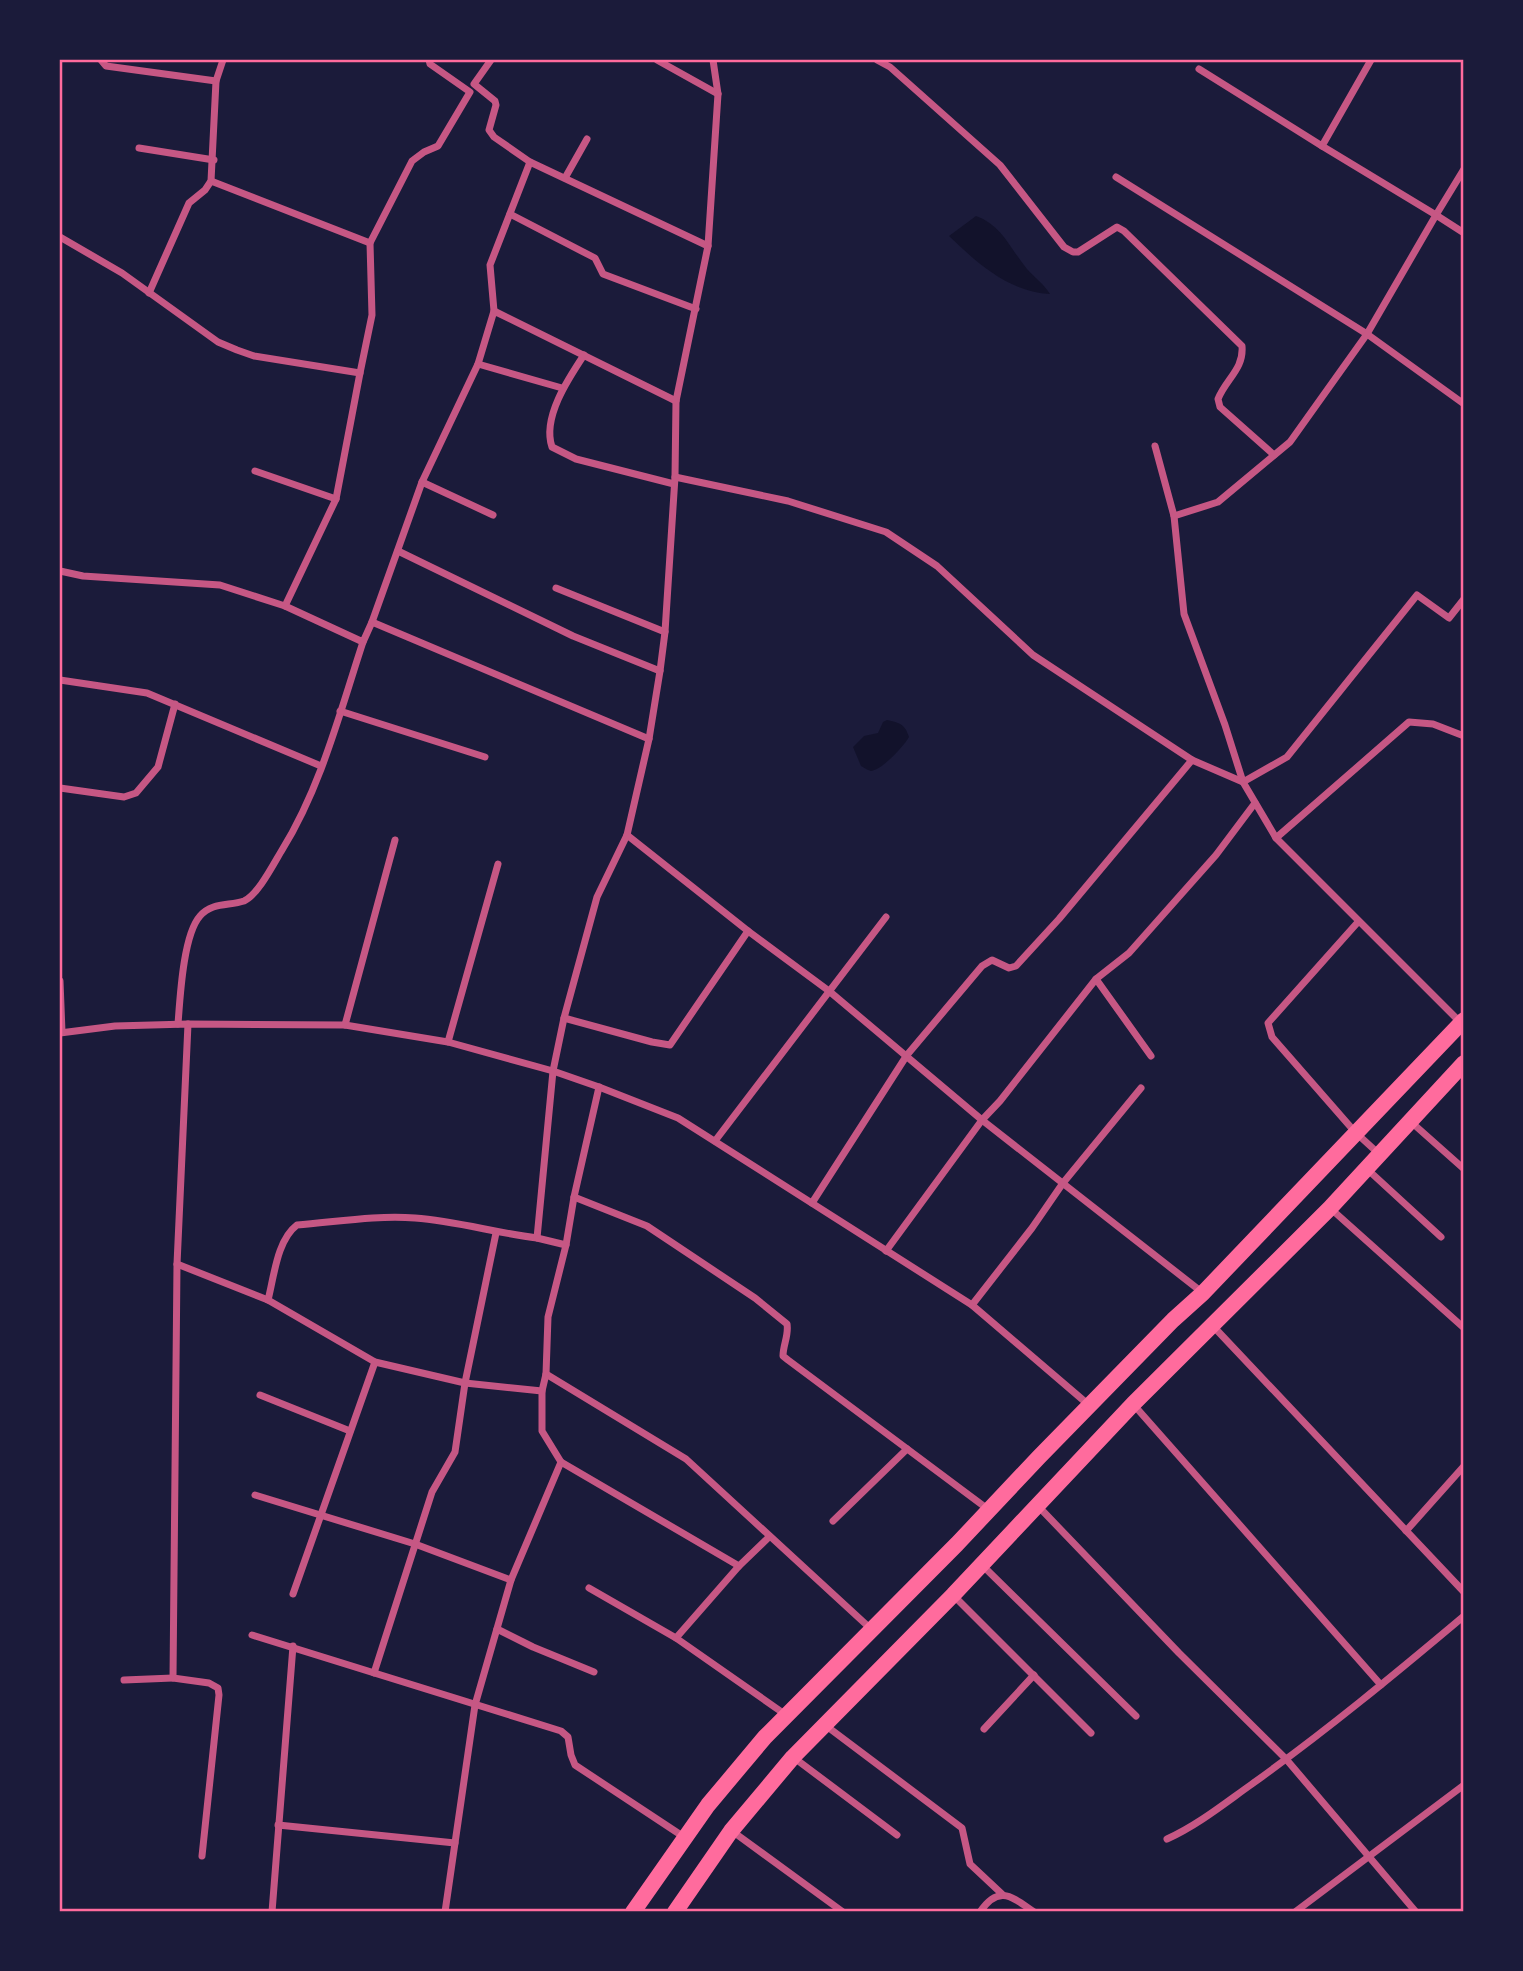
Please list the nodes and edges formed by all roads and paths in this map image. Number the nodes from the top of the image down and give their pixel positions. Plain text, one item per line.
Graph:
1 (101, 60) edge
2 (223, 60) edge
3 (429, 60) edge
4 (491, 60) edge
5 (657, 60) edge
6 (713, 60) edge
7 (877, 60) edge
8 (1371, 60) edge
9 (1199, 69) dead end
10 (216, 81) junction
11 (472, 88) junction
12 (718, 94) junction
13 (587, 139) dead end
14 (1322, 146) junction
15 (139, 148) dead end
16 (214, 160) junction
17 (530, 162) junction
18 (1464, 169) edge
19 (1116, 177) dead end
20 (565, 178) junction
21 (211, 181) junction
22 (510, 215) junction
23 (1436, 215) junction
24 (1464, 233) edge
25 (60, 237) edge
26 (370, 243) junction
27 (708, 246) junction
28 (149, 293) junction
29 (696, 309) junction
30 (494, 311) junction
31 (1367, 334) junction
32 (584, 355) junction
33 (478, 365) junction
34 (360, 373) junction
35 (562, 388) junction
36 (676, 401) junction
37 (1464, 404) edge
38 (1156, 446) dead end
39 (1274, 455) junction
40 (255, 471) dead end
41 (675, 481) junction
42 (422, 482) junction
43 (336, 499) junction
44 (493, 515) dead end
45 (1174, 516) junction
46 (398, 551) junction
47 (60, 571) edge
48 (556, 587) dead end
49 (1464, 599) edge
50 (285, 606) junction
51 (372, 622) junction
52 (665, 632) junction
53 (363, 642) junction
54 (660, 671) junction
55 (60, 680) edge
56 (175, 704) junction
57 (340, 711) junction
58 (1464, 736) edge
59 (649, 739) junction
60 (485, 757) dead end
61 (1192, 760) junction
62 (321, 766) junction
63 (1243, 782) junction
64 (60, 788) edge
65 (1255, 803) junction
66 (627, 835) junction
67 (1276, 838) junction
68 (395, 840) dead end
69 (498, 864) dead end
70 (886, 917) dead end
71 (1358, 922) junction
72 (748, 932) junction
73 (1096, 979) junction
74 (60, 981) edge
75 (830, 991) junction
76 (564, 1018) junction
77 (1462, 1022) edge
78 (178, 1024) junction
79 (188, 1024) junction
80 (345, 1025) junction
81 (61, 1032) edge
82 (448, 1042) junction
83 (907, 1055) junction
84 (1151, 1056) dead end
85 (1464, 1063) edge
86 (553, 1071) junction
87 (599, 1087) junction
88 (1141, 1088) dead end
89 (982, 1120) junction
90 (1410, 1120) junction
91 (1355, 1132) junction
92 (715, 1141) junction
93 (1379, 1154) junction
94 (1366, 1168) junction
95 (1464, 1169) edge
96 (1063, 1183) junction
97 (574, 1198) junction
98 (812, 1203) junction
99 (1330, 1208) junction
100 (496, 1233) junction
101 (1441, 1237) dead end
102 (537, 1238) junction
103 (566, 1245) junction
104 (886, 1251) junction
105 (177, 1264) junction
106 (1203, 1293) junction
107 (268, 1300) junction
108 (972, 1305) junction
109 (1212, 1324) junction
110 (1464, 1328) edge
111 (374, 1362) junction
112 (546, 1374) junction
113 (465, 1383) junction
114 (542, 1391) junction
115 (260, 1395) dead end
116 (1133, 1404) junction
117 (1090, 1406) junction
118 (350, 1431) junction
119 (907, 1449) junction
120 (561, 1462) junction
121 (1464, 1466) edge
122 (255, 1494) dead end
123 (1037, 1505) junction
124 (989, 1510) junction
125 (320, 1514) junction
126 (833, 1521) dead end
127 (1406, 1531) junction
128 (769, 1538) junction
129 (415, 1544) junction
130 (981, 1564) junction
131 (739, 1566) junction
132 (511, 1580) junction
133 (589, 1588) dead end
134 (1464, 1592) edge
135 (293, 1594) dead end
136 (953, 1595) junction
137 (1464, 1616) edge
138 (497, 1629) junction
139 (872, 1630) junction
140 (253, 1635) dead end
141 (676, 1638) junction
142 (293, 1646) junction
143 (594, 1672) dead end
144 (374, 1673) junction
145 (1034, 1675) junction
146 (173, 1678) junction
147 (124, 1680) dead end
148 (1381, 1685) junction
149 (475, 1705) junction
150 (786, 1715) junction
151 (1136, 1716) dead end
152 (824, 1724) junction
153 (984, 1729) dead end
154 (1091, 1733) dead end
155 (793, 1756) junction
156 (1286, 1759) junction
157 (1464, 1784) edge
158 (278, 1825) junction
159 (731, 1831) junction
160 (897, 1835) dead end
161 (684, 1837) junction
162 (1167, 1839) dead end
163 (455, 1843) junction
164 (202, 1856) dead end
165 (1368, 1856) junction
166 (1002, 1894) junction
167 (272, 1912) edge
168 (446, 1912) edge
169 (633, 1912) edge
170 (675, 1912) edge
171 (843, 1912) edge
172 (980, 1912) edge
173 (1034, 1912) edge
174 (1295, 1912) edge
175 (1416, 1912) edge

1 - 10 street
2 - 10 street
3 - 11 street
4 - 11 street
5 - 12 street
6 - 12 street
7 - 39 street
8 - 14 street
9 - 14 street
10 - 16 street
11 - 17 street
11 - 26 street
12 - 27 street
13 - 20 street
14 - 23 street
15 - 16 street
16 - 21 street
17 - 20 street
17 - 22 street
18 - 23 street
19 - 31 street
20 - 27 street
21 - 26 street
21 - 28 street
22 - 29 street
22 - 30 street
23 - 24 street
23 - 31 street
25 - 28 street
26 - 34 street
27 - 29 street
28 - 34 street
29 - 36 street
30 - 32 street
30 - 33 street
31 - 37 street
31 - 39 street
32 - 35 street
32 - 36 street
33 - 35 street
33 - 42 street
34 - 43 street
35 - 41 street
36 - 41 street
38 - 45 street
39 - 45 street
40 - 43 street
41 - 52 street
41 - 61 street
42 - 44 street
42 - 46 street
43 - 50 street
45 - 63 street
46 - 51 street
46 - 54 street
47 - 50 street
48 - 52 street
49 - 63 street
50 - 53 street
51 - 53 street
51 - 59 street
52 - 54 street
53 - 57 street
54 - 59 street
55 - 56 street
56 - 62 street
56 - 64 street
57 - 60 street
57 - 62 street
58 - 67 street
59 - 66 street
61 - 63 street
61 - 83 street
62 - 78 street
63 - 65 street
65 - 67 street
65 - 73 street
66 - 72 street
66 - 76 street
67 - 71 street
68 - 80 street
69 - 82 street
70 - 75 street
71 - 77 street
71 - 91 street
72 - 75 street
72 - 76 street
73 - 84 street
73 - 89 street
74 - 81 street
75 - 83 street
75 - 92 street
76 - 86 street
77 - 91 highway
78 - 79 street
78 - 81 street
79 - 80 street
79 - 105 street
80 - 82 street
82 - 86 street
83 - 89 street
83 - 98 street
85 - 90 highway
86 - 87 street
86 - 102 street
87 - 92 street
87 - 97 street
88 - 96 street
89 - 96 street
89 - 104 street
90 - 93 highway
90 - 95 street
91 - 93 street
91 - 106 highway
92 - 98 street
93 - 94 highway
94 - 99 highway
94 - 101 street
96 - 106 street
96 - 108 street
97 - 103 street
97 - 119 street
98 - 104 street
99 - 109 highway
99 - 110 street
100 - 102 street
100 - 107 street
100 - 113 street
102 - 103 street
103 - 112 street
104 - 108 street
105 - 107 street
105 - 146 street
106 - 117 highway
107 - 111 street
108 - 117 street
109 - 116 highway
109 - 127 street
111 - 113 street
111 - 118 street
112 - 114 street
112 - 128 street
113 - 114 street
113 - 129 street
114 - 120 street
115 - 118 street
116 - 123 highway
116 - 148 street
117 - 124 highway
118 - 125 street
119 - 124 street
119 - 126 street
120 - 131 street
120 - 132 street
121 - 127 street
122 - 125 street
123 - 130 highway
123 - 156 street
124 - 139 highway
125 - 129 street
125 - 135 street
127 - 134 street
128 - 131 street
128 - 139 street
129 - 132 street
129 - 144 street
130 - 136 highway
130 - 151 street
131 - 141 street
132 - 138 street
133 - 141 street
136 - 145 street
136 - 152 highway
137 - 148 street
138 - 143 street
138 - 149 street
139 - 150 highway
140 - 142 street
141 - 150 street
142 - 144 street
142 - 158 street
144 - 149 street
145 - 153 street
145 - 154 street
146 - 147 street
146 - 164 street
148 - 156 street
149 - 161 street
149 - 163 street
150 - 161 highway
152 - 155 highway
152 - 166 street
155 - 159 highway
155 - 160 street
156 - 162 street
156 - 165 street
157 - 165 street
158 - 163 street
158 - 167 street
159 - 170 highway
159 - 171 street
161 - 169 highway
163 - 168 street
165 - 174 street
165 - 175 street
166 - 172 street
166 - 173 street

